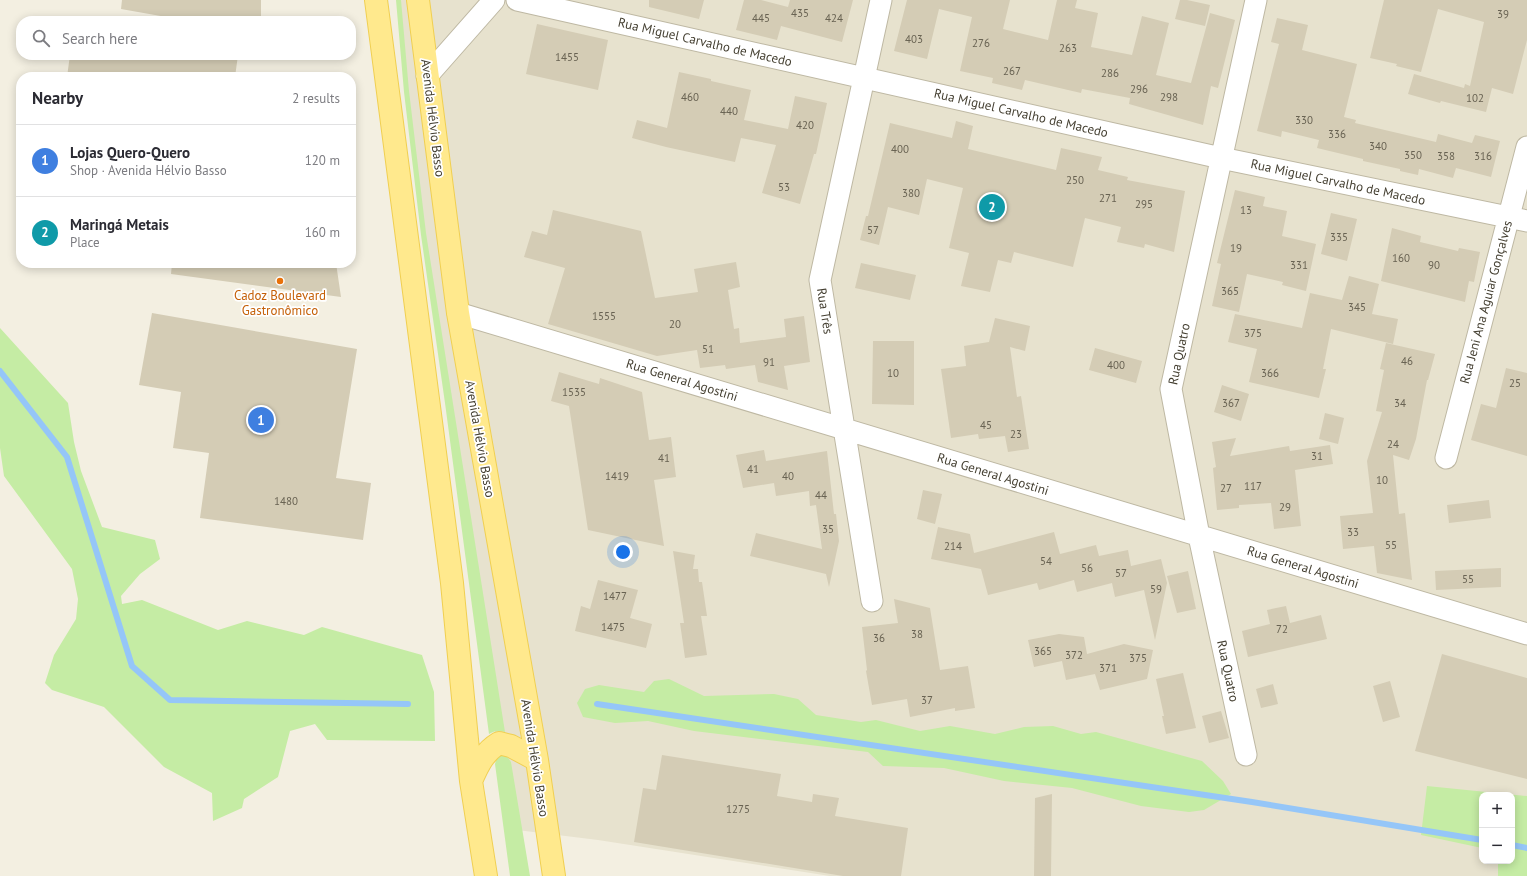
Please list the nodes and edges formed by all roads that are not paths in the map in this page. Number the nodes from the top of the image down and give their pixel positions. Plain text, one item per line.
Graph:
1 (376, 0) edge
2 (418, 0) edge
3 (494, 0) edge
4 (517, 0) edge
5 (882, 0) edge
6 (1256, 0) edge
7 (427, 76) junction
8 (864, 78) junction
9 (1527, 147) edge
10 (1221, 158) junction
11 (1518, 219) edge
12 (458, 313) junction
13 (844, 429) junction
14 (1446, 458) dead end
15 (1199, 536) junction
16 (872, 601) dead end
17 (1527, 634) edge
18 (1246, 756) dead end
19 (536, 760) junction
20 (471, 781) junction
21 (486, 876) edge
22 (554, 876) edge

1 - 20 main road
2 - 7 main road, Avenida Hélvio Basso
3 - 7 street
4 - 8 street, Rua Miguel Carvalho de Macedo
5 - 8 street, Rua Três
6 - 10 street, Rua Quatro
7 - 12 main road, Avenida Hélvio Basso
8 - 10 street, Rua Miguel Carvalho de Macedo
8 - 13 street, Rua Três
9 - 11 street, Rua Jeni Ana Aguiar Gonçalves
10 - 11 street, Rua Miguel Carvalho de Macedo
10 - 15 street, Rua Quatro
11 - 14 street, Rua Jeni Ana Aguiar Gonçalves
12 - 13 street, Rua General Agostini
12 - 19 main road, Avenida Hélvio Basso
13 - 15 street, Rua General Agostini
13 - 16 street, Rua Três
15 - 17 street, Rua General Agostini
15 - 18 street, Rua Quatro
19 - 20 main road
19 - 22 main road, Avenida Hélvio Basso
20 - 21 main road

